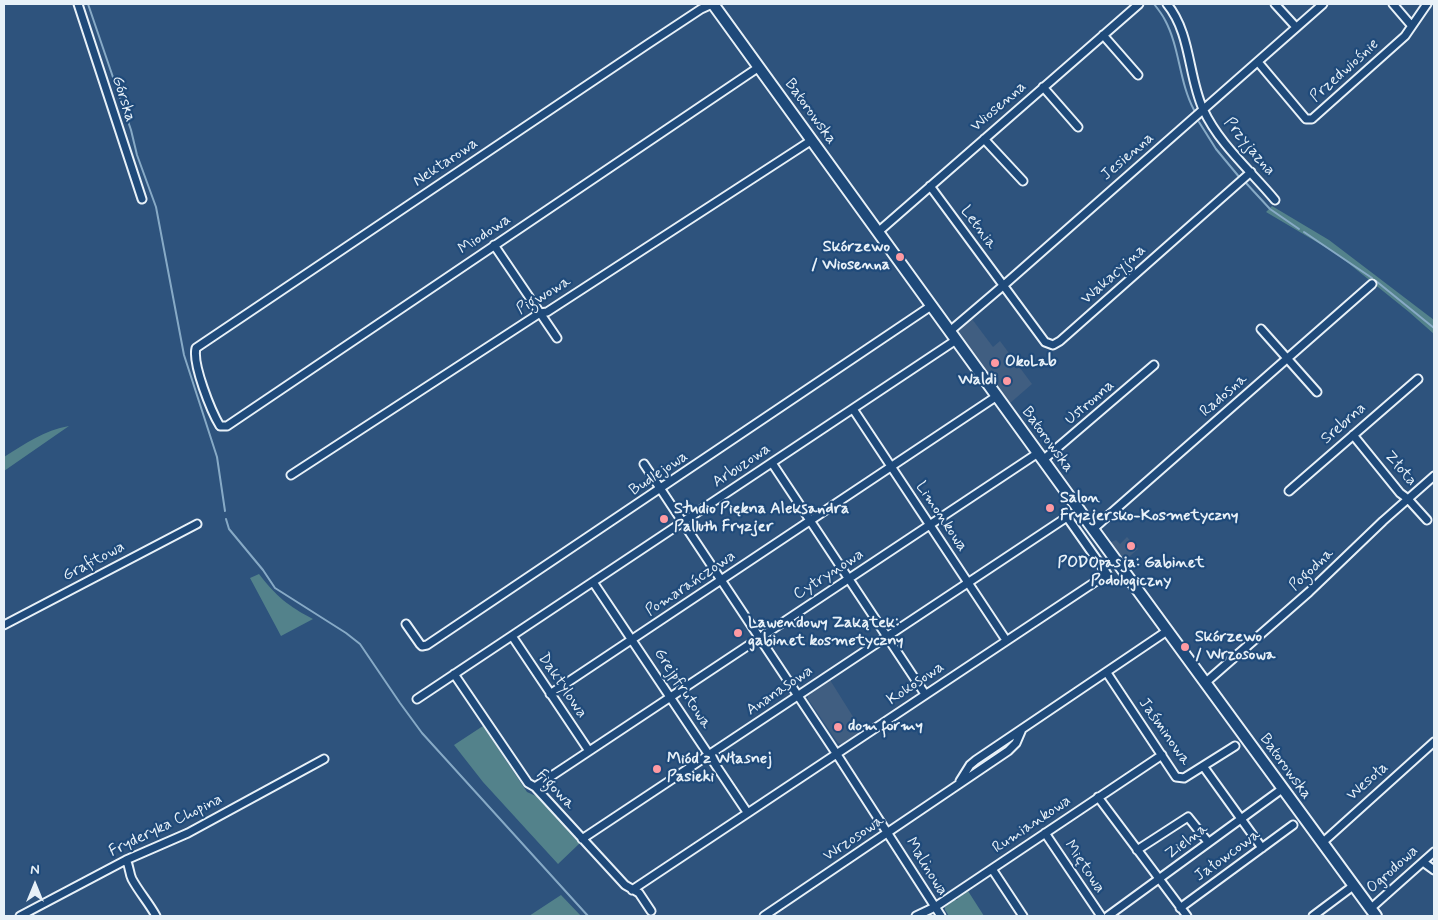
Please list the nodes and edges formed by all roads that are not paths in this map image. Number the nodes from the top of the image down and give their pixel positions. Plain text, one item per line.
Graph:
1 (713, 4) edge
2 (1139, 4) edge
3 (1167, 4) edge
4 (1275, 4) edge
5 (1323, 4) edge
6 (1393, 4) edge
7 (1427, 4) edge
8 (78, 5) edge
9 (1412, 25) junction
10 (1296, 27) junction
11 (1103, 35) junction
12 (1258, 62) junction
13 (759, 67) junction
14 (1138, 75) dead end
15 (1043, 87) junction
16 (1204, 110) junction
17 (1078, 127) dead end
18 (984, 139) junction
19 (812, 140) junction
20 (1251, 172) junction
21 (1022, 181) dead end
22 (930, 186) junction
23 (142, 199) dead end
24 (1275, 200) dead end
25 (878, 232) junction
26 (494, 244) junction
27 (1372, 284) dead end
28 (1004, 285) junction
29 (931, 306) junction
30 (540, 313) junction
31 (1261, 329) dead end
32 (953, 335) junction
33 (557, 338) dead end
34 (1288, 359) junction
35 (1154, 365) dead end
36 (1418, 379) dead end
37 (1317, 392) dead end
38 (997, 396) junction
39 (853, 409) junction
40 (227, 426) joint
41 (1353, 435) junction
42 (1041, 456) junction
43 (772, 463) junction
44 (644, 464) dead end
45 (891, 467) junction
46 (291, 475) dead end
47 (1434, 476) edge
48 (661, 489) junction
49 (1289, 491) dead end
50 (1408, 499) junction
51 (1067, 516) joint
52 (1427, 520) dead end
53 (811, 521) junction
54 (682, 522) junction
55 (197, 524) dead end
56 (929, 525) junction
57 (1093, 529) junction
58 (848, 578) junction
59 (721, 580) junction
60 (593, 582) junction
61 (968, 582) junction
62 (406, 624) dead end
63 (4, 625) edge
64 (1168, 631) junction
65 (512, 636) junction
66 (759, 637) junction
67 (887, 637) junction
68 (632, 639) junction
69 (1006, 640) junction
70 (1107, 672) junction
71 (454, 674) junction
72 (1205, 683) junction
73 (550, 694) junction
74 (926, 694) junction
75 (798, 696) junction
76 (670, 697) junction
77 (418, 699) dead end
78 (1434, 742) edge
79 (1235, 746) dead end
80 (589, 751) junction
81 (836, 753) junction
82 (709, 755) junction
83 (1162, 755) junction
84 (324, 759) dead end
85 (1203, 766) junction
86 (535, 787) junction
87 (1282, 789) junction
88 (1098, 797) junction
89 (747, 812) junction
90 (1241, 818) junction
91 (1293, 825) dead end
92 (888, 833) junction
93 (1045, 834) junction
94 (582, 839) junction
95 (1208, 842) junction
96 (1322, 843) junction
97 (1262, 848) junction
98 (1137, 850) junction
99 (1434, 852) edge
100 (126, 860) junction
101 (1423, 862) junction
102 (992, 869) junction
103 (1434, 870) edge
104 (1159, 880) junction
105 (1353, 886) junction
106 (632, 890) junction
107 (935, 907) junction
108 (1180, 908) junction
109 (651, 911) dead end
110 (1373, 913) edge
111 (20, 916) edge
112 (156, 916) edge
113 (764, 916) edge
114 (916, 916) edge
115 (941, 916) edge
116 (1023, 916) edge
117 (1100, 916) edge
118 (1108, 916) edge
119 (1186, 916) edge
120 (1312, 916) edge

1 - 13 street, Batorowska
1 - 40 street, Nektarowa
2 - 11 street, Wiosenna
3 - 16 street
4 - 10 street
5 - 10 street, Jesienna
6 - 9 street
7 - 9 street, Przedwiośnie
8 - 23 street, Górska
9 - 12 street, Przedwiośnie
10 - 12 street, Jesienna
11 - 14 street
11 - 15 street, Wiosenna
12 - 16 street, Jesienna
13 - 19 street, Batorowska
13 - 26 street, Miodowa
15 - 17 street
15 - 18 street, Wiosenna
16 - 20 street, Przyjazna
16 - 28 street, Jesienna
18 - 21 street
18 - 22 street, Wiosenna
19 - 25 street, Batorowska
19 - 30 street, Pigwowa
20 - 24 street, Przyjazna
20 - 28 street, Wakacyjna
22 - 25 street, Wiosenna
22 - 28 street, Letnia
25 - 29 street, Batorowska
26 - 30 street
26 - 40 street, Miodowa
27 - 34 street, Radosna
28 - 32 street, Jesienna
29 - 32 street, Batorowska
29 - 48 street, Budlejowa
30 - 33 street
30 - 46 street, Pigwowa
31 - 34 street
32 - 38 street, Batorowska
32 - 39 street, Arbuzowa
34 - 37 street
34 - 57 street, Radosna
35 - 42 street, Ustronna
36 - 41 street, Srebrna
38 - 42 street, Batorowska
38 - 45 street, Pomarańczowa
39 - 43 street, Arbuzowa
39 - 45 street, Limonkowa
41 - 49 street, Srebrna
41 - 50 street, Złota
42 - 56 street, Cytrynowa
42 - 57 street, Batorowska
43 - 53 street
43 - 54 street, Arbuzowa
44 - 48 street, Malinowa
45 - 53 street, Pomarańczowa
45 - 56 street, Limonkowa
47 - 50 street, Pogodna
48 - 54 street, Malinowa
48 - 62 street, Budlejowa
50 - 52 street, Złota
50 - 72 street, Pogodna
51 - 61 street, Ananasowa
51 - 69 street, Kokosowa
53 - 58 street
53 - 59 street, Pomarańczowa
54 - 59 street, Malinowa
54 - 60 street, Arbuzowa
55 - 63 street, Grafitowa
56 - 58 street, Cytrynowa
56 - 61 street, Limonkowa
57 - 64 street, Batorowska
58 - 66 street, Cytrynowa
58 - 67 street
59 - 66 street, Malinowa
59 - 68 street, Pomarańczowa
60 - 65 street, Arbuzowa
60 - 68 street, Grejpfrutowa
61 - 67 street, Ananasowa
61 - 69 street, Limonkowa
64 - 70 street, Wrzosowa
64 - 72 street, Batorowska
65 - 71 street, Arbuzowa
65 - 73 street, Daktylowa
66 - 75 street, Malinowa
66 - 76 street, Cytrynowa
67 - 74 street
67 - 75 street, Ananasowa
68 - 73 street, Pomarańczowa
68 - 76 street, Grejpfrutowa
69 - 74 street, Kokosowa
70 - 83 street, Jaśminowa
70 - 92 street, Wrzosowa
71 - 77 street, Arbuzowa
71 - 86 street, Figowa
72 - 87 street, Batorowska
73 - 80 street, Daktylowa
74 - 81 street, Kokosowa
75 - 81 street, Malinowa
75 - 82 street, Ananasowa
76 - 80 street, Cytrynowa
76 - 82 street, Grejpfrutowa
78 - 96 street, Wesoła
79 - 85 street, Jaśminowa
80 - 86 street, Cytrynowa
81 - 89 street, Kokosowa
81 - 92 street, Malinowa
82 - 89 street, Grejpfrutowa
82 - 94 street, Ananasowa
83 - 85 street, Jaśminowa
83 - 88 street, Rumiankowa
84 - 100 street, Fryderyka Chopina
85 - 90 street
86 - 94 street, Figowa
87 - 90 street, Zielna
87 - 96 street, Batorowska
88 - 93 street, Rumiankowa
88 - 98 street
89 - 106 street, Kokosowa
90 - 95 street, Zielna
90 - 97 street
91 - 97 street, Jałowcowa
92 - 107 street, Malinowa
92 - 113 street, Wrzosowa
93 - 102 street, Rumiankowa
93 - 117 street, Miętowa
94 - 106 street, Figowa
95 - 98 street
95 - 104 street, Zielna
96 - 105 street, Batorowska
97 - 108 street, Jałowcowa
98 - 104 street
99 - 101 street, Ogrodowa
100 - 111 street, Fryderyka Chopina
100 - 112 street
101 - 103 street
101 - 110 street, Ogrodowa
102 - 107 street, Rumiankowa
102 - 116 street
104 - 108 street
104 - 118 street, Zielna
105 - 110 street, Batorowska
105 - 120 street
106 - 109 street, Figowa
107 - 114 street, Rumiankowa
107 - 115 street, Malinowa
108 - 119 street

